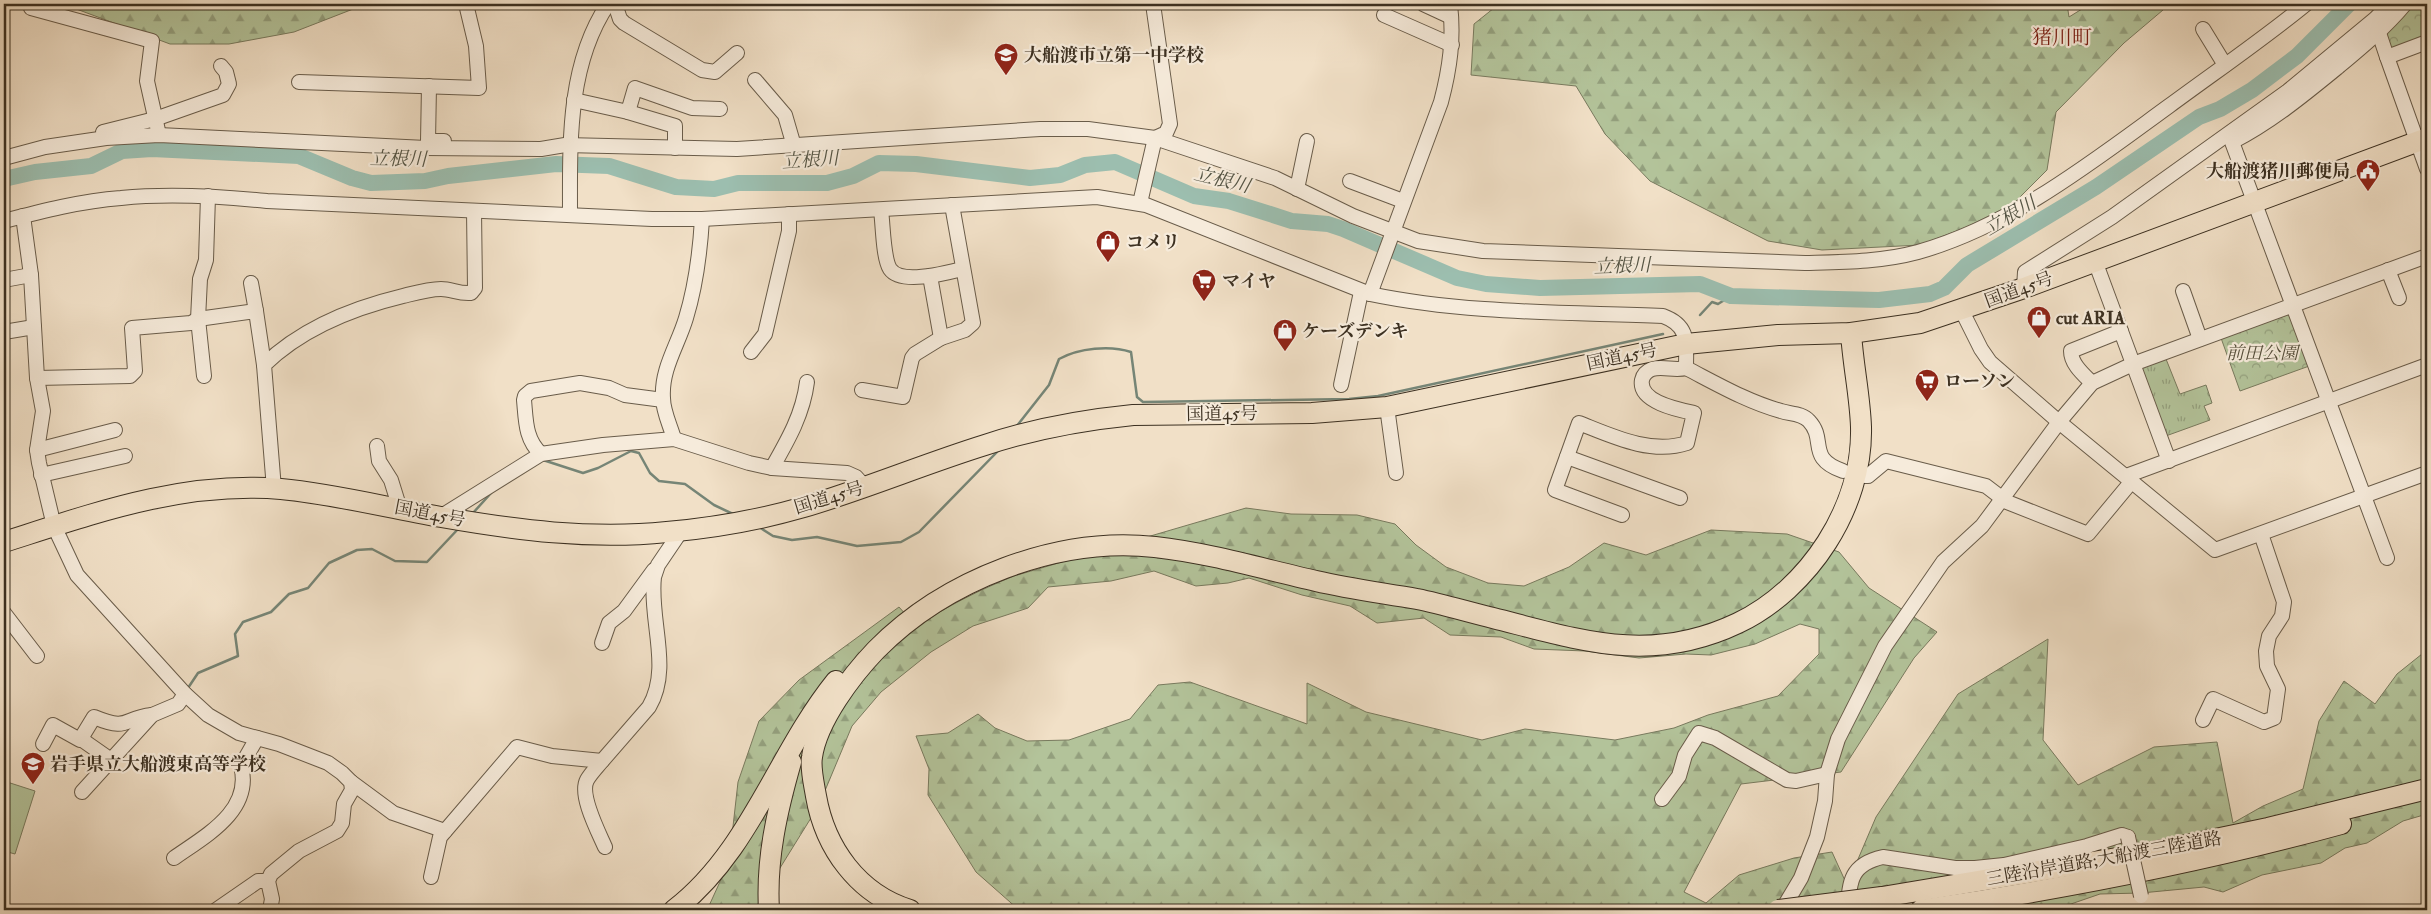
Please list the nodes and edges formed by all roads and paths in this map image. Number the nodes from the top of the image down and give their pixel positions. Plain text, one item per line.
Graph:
1 (466, 4) edge
2 (608, 4) edge
3 (615, 4) edge
4 (1153, 4) edge
5 (1423, 4) edge
6 (2306, 4) edge
7 (2390, 4) edge
8 (2405, 4) edge
9 (31, 8) dead end
10 (1451, 10) edge
11 (1384, 15) dead end
12 (2203, 29) dead end
13 (2379, 33) junction
14 (2427, 42) edge
15 (1452, 45) junction
16 (737, 54) dead end
17 (2387, 58) junction
18 (2224, 65) junction
19 (221, 66) dead end
20 (754, 80) dead end
21 (299, 82) dead end
22 (429, 86) junction
23 (574, 100) junction
24 (720, 109) dead end
25 (628, 112) junction
26 (155, 119) junction
27 (159, 134) junction
28 (2422, 140) edge
29 (78, 142) junction
30 (1154, 142) junction
31 (1307, 142) dead end
32 (568, 146) junction
33 (794, 146) junction
34 (675, 148) junction
35 (4, 158) edge
36 (2427, 169) edge
37 (1350, 181) dead end
38 (1297, 188) junction
39 (208, 196) junction
40 (1142, 197) junction
41 (1404, 201) junction
42 (2255, 202) junction
43 (952, 205) junction
44 (570, 208) junction
45 (881, 210) junction
46 (474, 211) junction
47 (789, 214) junction
48 (24, 216) junction
49 (702, 219) junction
50 (4, 221) edge
51 (1390, 235) junction
52 (2427, 256) edge
53 (2095, 261) junction
54 (962, 270) junction
55 (2388, 270) junction
56 (32, 275) junction
57 (930, 276) junction
58 (4, 280) edge
59 (251, 282) dead end
60 (2024, 288) junction
61 (1368, 289) junction
62 (2183, 292) dead end
63 (2399, 298) dead end
64 (2293, 304) junction
65 (1962, 310) junction
66 (256, 312) junction
67 (198, 319) junction
68 (34, 327) junction
69 (2121, 330) junction
70 (4, 332) edge
71 (1851, 333) junction
72 (941, 338) junction
73 (2200, 339) junction
74 (1686, 344) junction
75 (751, 352) dead end
76 (2133, 364) junction
77 (264, 365) junction
78 (2427, 365) edge
79 (1686, 368) junction
80 (204, 376) dead end
81 (37, 378) junction
82 (807, 382) dead end
83 (2092, 383) junction
84 (1341, 385) dead end
85 (862, 390) dead end
86 (663, 400) junction
87 (2329, 401) junction
88 (1388, 407) junction
89 (2059, 422) junction
90 (116, 430) dead end
91 (674, 439) junction
92 (377, 446) dead end
93 (37, 450) junction
94 (541, 454) junction
95 (125, 456) dead end
96 (1567, 457) junction
97 (2169, 461) junction
98 (772, 468) junction
99 (1843, 471) dead end
100 (1396, 472) dead end
101 (2427, 473) edge
102 (41, 475) junction
103 (1865, 476) dead end
104 (2129, 479) junction
105 (865, 487) junction
106 (274, 489) junction
107 (2364, 496) junction
108 (1680, 498) dead end
109 (2003, 499) junction
110 (400, 509) junction
111 (1622, 515) dead end
112 (440, 517) junction
113 (54, 526) junction
114 (682, 531) junction
115 (2261, 534) junction
116 (4, 542) edge
117 (2387, 558) dead end
118 (658, 565) junction
119 (4, 613) edge
120 (602, 642) dead end
121 (38, 656) dead end
122 (185, 694) junction
123 (152, 715) junction
124 (2203, 720) dead end
125 (813, 727) junction
126 (257, 738) junction
127 (81, 739) junction
128 (42, 744) dead end
129 (111, 760) junction
130 (602, 761) junction
131 (1827, 774) junction
132 (351, 782) junction
133 (2427, 789) edge
134 (82, 792) dead end
135 (2427, 799) edge
136 (1662, 800) dead end
137 (445, 831) junction
138 (605, 847) dead end
139 (174, 858) dead end
140 (431, 877) dead end
141 (269, 886) junction
142 (2141, 896) dead end
143 (216, 910) edge
144 (270, 910) edge
145 (282, 910) edge
146 (674, 910) edge
147 (770, 910) edge
148 (781, 910) edge
149 (910, 910) edge
150 (1778, 910) edge
151 (1782, 910) edge
152 (1848, 910) edge
153 (1921, 910) edge

1 - 22 street
2 - 23 street
3 - 16 street
4 - 30 street
5 - 10 street
6 - 18 street
7 - 60 street
8 - 13 street
9 - 26 street
10 - 15 street
11 - 15 street
12 - 18 street
13 - 17 street
13 - 42 street
14 - 17 street
15 - 41 street
17 - 28 street
18 - 51 street
19 - 26 street
20 - 33 street
21 - 22 street
22 - 32 street
23 - 25 street
23 - 32 street
24 - 25 street
25 - 34 street
26 - 27 street
26 - 29 street
27 - 29 street
27 - 32 street
28 - 36 street
28 - 42 highway, 国道45号
29 - 35 street
30 - 33 street
30 - 38 street
30 - 40 street
31 - 38 street
32 - 34 street
32 - 44 street
33 - 34 street
37 - 41 street
38 - 51 street
39 - 46 street
39 - 48 street
39 - 67 street
40 - 43 street
40 - 61 street
41 - 51 street
42 - 53 highway, 国道45号
42 - 64 street
43 - 45 street
43 - 54 street
44 - 46 street
44 - 49 street
45 - 47 street
45 - 57 street
46 - 77 street
47 - 49 street
47 - 75 street
48 - 50 street
48 - 56 street
49 - 86 street
51 - 61 street
52 - 55 street
53 - 60 highway, 国道45号
53 - 69 street
54 - 57 street
54 - 72 street
55 - 63 street
55 - 64 street
56 - 58 street
56 - 68 street
57 - 72 street
59 - 66 street
60 - 65 highway, 国道45号
61 - 74 street
61 - 84 street
62 - 73 street
64 - 73 street
64 - 87 street
65 - 71 highway, 国道45号
65 - 89 street
66 - 67 street
66 - 77 street
67 - 80 street
67 - 81 street
68 - 70 street
68 - 81 street
69 - 76 street
69 - 83 street
71 - 74 highway, 国道45号
71 - 125 highway
72 - 85 street
73 - 76 street
74 - 79 street
74 - 88 highway, 国道45号
76 - 83 street
76 - 97 street
77 - 106 street
78 - 87 street
79 - 96 street
79 - 99 street
81 - 93 street
82 - 98 street
83 - 89 street
86 - 91 street
86 - 94 street
87 - 97 street
87 - 107 street
88 - 100 street
88 - 105 highway, 国道45号
89 - 104 street
89 - 109 street
90 - 93 street
91 - 94 street
91 - 98 street
92 - 110 street
93 - 102 street
94 - 112 street
95 - 102 street
96 - 108 street
96 - 111 street
97 - 104 street
98 - 105 street
101 - 107 street
102 - 113 street
103 - 109 street
104 - 109 street
104 - 115 street
105 - 114 highway, 国道45号
106 - 110 highway, 国道45号
106 - 113 highway, 国道45号
107 - 115 street
107 - 117 street
109 - 131 street
110 - 112 highway, 国道45号
112 - 114 highway, 国道45号
113 - 116 highway, 国道45号
113 - 122 street
114 - 118 street
115 - 124 street
118 - 120 street
118 - 130 street
119 - 121 street
122 - 123 street
122 - 126 street
123 - 127 street
123 - 129 street
125 - 146 highway
125 - 147 highway
125 - 148 highway
125 - 149 highway
126 - 132 street
126 - 139 street
127 - 128 street
127 - 129 street
129 - 134 street
130 - 137 street
130 - 138 street
131 - 136 street
131 - 151 street
132 - 137 street
132 - 141 street
133 - 150 highway, 三陸沿岸道路;大船渡三陸道路, bridge
135 - 153 highway, 三陸沿岸道路;大船渡三陸道路
137 - 140 street
141 - 143 street
141 - 144 street
141 - 145 street
142 - 152 street, bridge

